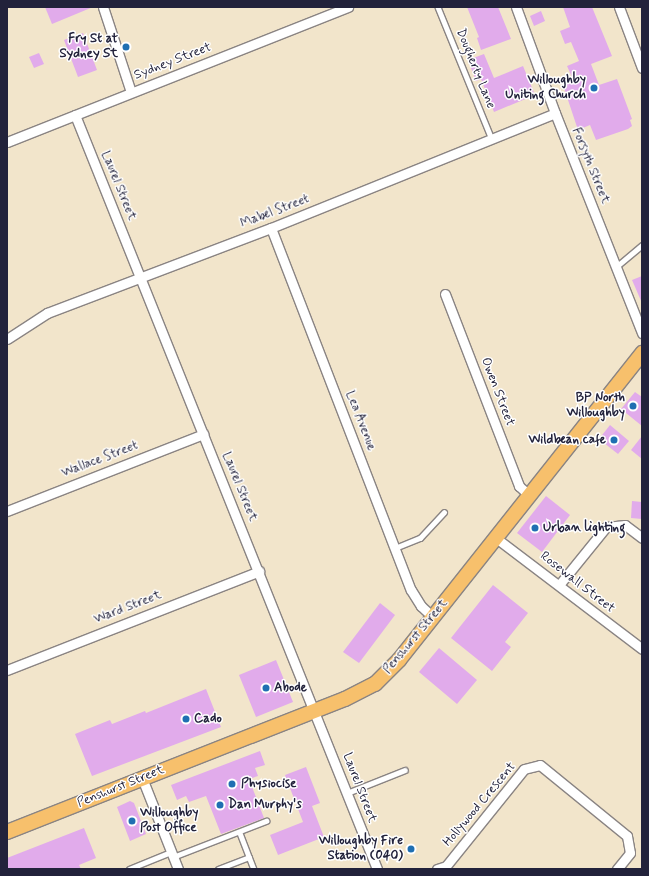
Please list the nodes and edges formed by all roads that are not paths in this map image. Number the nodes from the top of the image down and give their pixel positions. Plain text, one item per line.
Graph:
1 (103, 7) edge
2 (348, 7) edge
3 (438, 7) edge
4 (516, 7) edge
5 (619, 7) edge
6 (642, 68) edge
7 (131, 92) junction
8 (555, 113) junction
9 (75, 115) junction
10 (492, 140) junction
11 (7, 142) edge
12 (271, 228) junction
13 (642, 245) edge
14 (616, 267) junction
15 (141, 279) junction
16 (445, 294) dead end
17 (642, 333) edge
18 (7, 339) edge
19 (642, 353) edge
20 (203, 434) junction
21 (529, 496) junction
22 (7, 511) edge
23 (444, 512) dead end
24 (496, 538) junction
25 (642, 538) edge
26 (395, 548) junction
27 (259, 571) junction
28 (559, 585) junction
29 (433, 617) junction
30 (642, 650) edge
31 (7, 670) edge
32 (315, 711) junction
33 (405, 770) dead end
34 (142, 778) junction
35 (347, 793) junction
36 (266, 821) dead end
37 (7, 832) edge
38 (240, 833) junction
39 (172, 855) junction
40 (249, 857) junction
41 (129, 869) edge
42 (178, 869) edge
43 (218, 869) edge
44 (254, 869) edge
45 (377, 869) edge
46 (437, 869) edge
47 (617, 869) edge

1 - 7 street
2 - 7 street, Sydney Street
3 - 10 lane, Dougherty Lane
4 - 8 street, Forsyth Street
5 - 6 street
7 - 9 street, Sydney Street
8 - 10 street, Mabel Street
8 - 14 street, Forsyth Street
9 - 11 street, Sydney Street
9 - 15 street, Laurel Street
10 - 12 street, Mabel Street
12 - 15 street, Mabel Street
12 - 26 street, Lea Avenue
13 - 14 lane
14 - 17 street, Forsyth Street
15 - 18 street, Mabel Street
15 - 20 street, Laurel Street
16 - 21 street, Owen Street
19 - 21 main road, Penshurst Street
20 - 22 street, Wallace Street
20 - 27 street, Laurel Street
21 - 24 main road, Penshurst Street
23 - 26 lane
24 - 28 street, Rosewall Street
24 - 29 main road, Penshurst Street
25 - 28 street
26 - 29 street, Lea Avenue
27 - 31 street, Ward Street
27 - 32 street, Laurel Street
28 - 30 street, Rosewall Street
29 - 32 main road, Penshurst Street
32 - 34 main road, Penshurst Street
32 - 35 street, Laurel Street
33 - 35 lane
34 - 37 main road, Penshurst Street
34 - 39 street
35 - 45 street, Laurel Street
36 - 38 lane
38 - 39 lane
38 - 40 lane
39 - 41 lane
39 - 42 street
40 - 43 lane
40 - 44 lane
46 - 47 street, Hollywood Crescent

